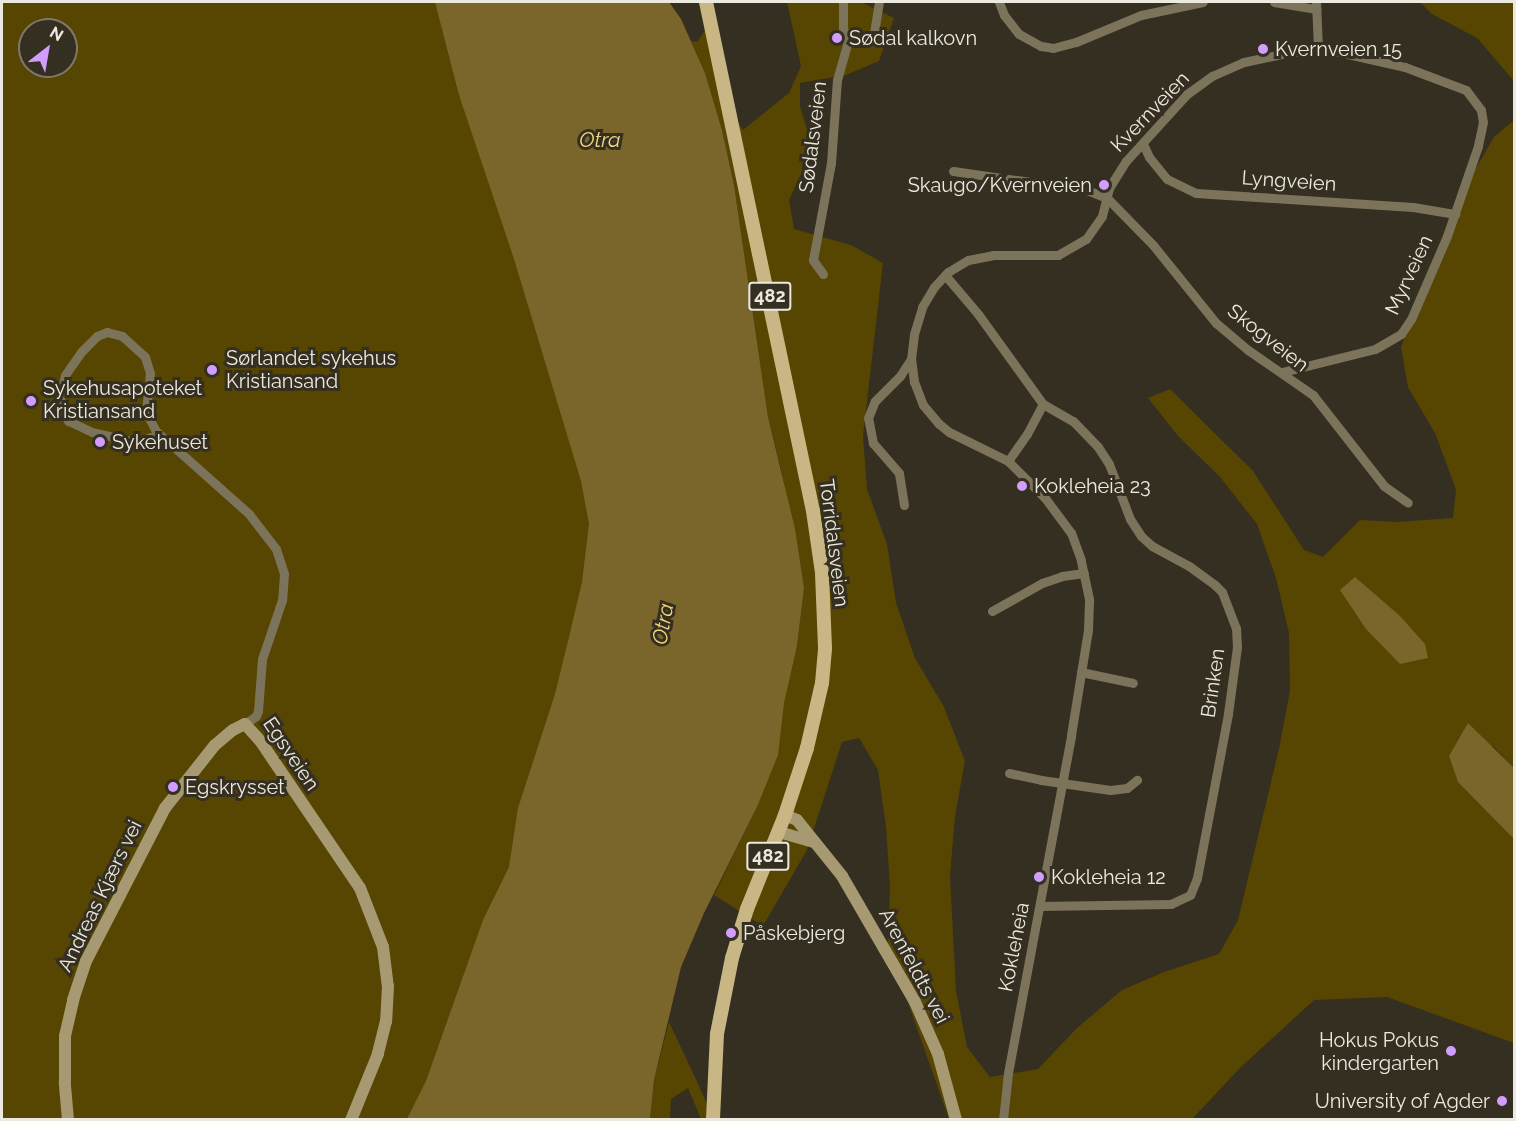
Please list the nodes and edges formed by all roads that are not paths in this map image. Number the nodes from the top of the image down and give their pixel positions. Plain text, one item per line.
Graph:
1 (706, 2) edge
2 (843, 2) edge
3 (879, 2) edge
4 (999, 2) edge
5 (1203, 2) edge
6 (1274, 2) edge
7 (1316, 5) edge
8 (848, 41) junction
9 (1318, 48) junction
10 (1143, 144) junction
11 (953, 171) dead end
12 (1107, 198) junction
13 (1455, 213) junction
14 (823, 274) dead end
15 (945, 275) junction
16 (911, 359) junction
17 (1282, 372) junction
18 (1043, 404) junction
19 (163, 440) junction
20 (1008, 461) junction
21 (1408, 503) dead end
22 (904, 505) dead end
23 (1084, 573) junction
24 (992, 611) dead end
25 (1081, 672) junction
26 (1133, 683) dead end
27 (245, 724) junction
28 (1009, 773) dead end
29 (1137, 780) dead end
30 (1062, 782) junction
31 (785, 815) junction
32 (778, 832) junction
33 (814, 842) junction
34 (1040, 906) junction
35 (68, 1119) edge
36 (351, 1119) edge
37 (712, 1119) edge
38 (956, 1119) edge
39 (1003, 1119) edge

1 - 31 main road, Torridalsveien / 482
2 - 8 street, Sødalsveien
3 - 8 street
4 - 5 street
6 - 7 street
7 - 9 street
8 - 14 street, Sødalsveien
9 - 10 street, Kvernveien
9 - 13 street, Kvernveien
10 - 12 street, Kvernveien
10 - 13 street, Lyngveien
11 - 12 street
12 - 15 street, Kokleheia
12 - 17 street, Skogveien
13 - 17 street, Myrveien
15 - 16 street, Kokleheia
15 - 18 street, Brinken
16 - 20 street, Kokleheia
16 - 22 street, Kokleheia
17 - 21 street, Skogveien
18 - 20 street
18 - 34 street, Brinken
19 - 19 street, Egsveien
19 - 27 street, Egsveien
20 - 23 street, Kokleheia
23 - 24 street
23 - 25 street, Kokleheia
25 - 26 street
25 - 30 street, Kokleheia
27 - 35 street, Andreas Kjærs vei
27 - 36 street, Egsveien
28 - 30 street
29 - 30 street
30 - 34 street, Kokleheia
31 - 32 main road, Torridalsveien / 482
31 - 33 street, Arenfeldts vei
32 - 33 street
32 - 37 main road, Torridalsveien / 482
33 - 38 street, Arenfeldts vei
34 - 39 street, Kokleheia

